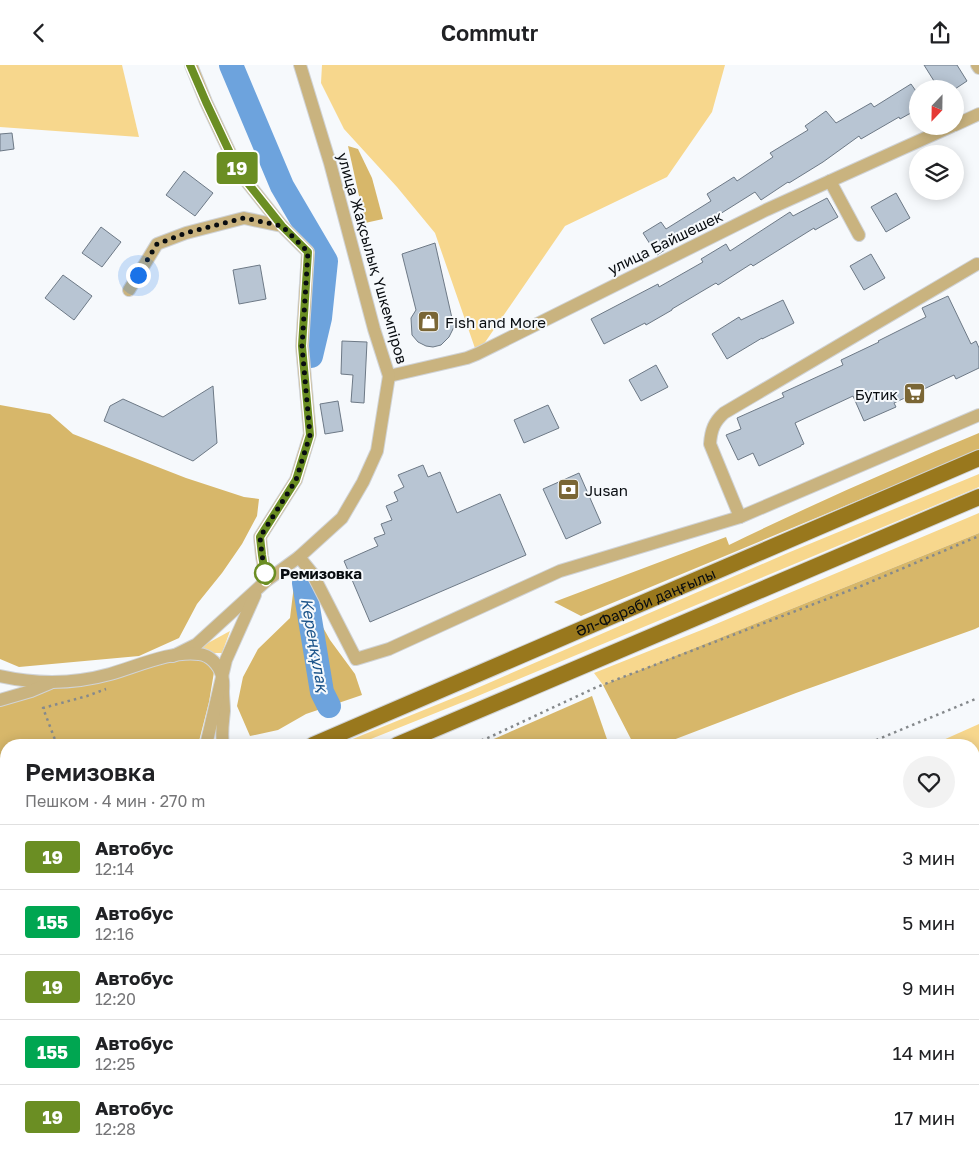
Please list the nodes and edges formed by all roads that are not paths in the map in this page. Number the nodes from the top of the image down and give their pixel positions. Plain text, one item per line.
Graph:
1 (190, 65) edge
2 (300, 65) edge
3 (307, 65) edge
4 (977, 65) edge
5 (979, 69) edge
6 (305, 82) junction
7 (979, 114) edge
8 (964, 121) edge
9 (933, 135) edge
10 (830, 181) junction
11 (282, 226) junction
12 (859, 235) dead end
13 (977, 264) dead end
14 (128, 290) dead end
15 (389, 376) junction
16 (979, 415) edge
17 (979, 458) edge
18 (979, 497) edge
19 (740, 517) junction
20 (299, 557) junction
21 (266, 581) junction
22 (257, 591) junction
23 (206, 655) junction
24 (173, 656) junction
25 (228, 657) junction
26 (0, 676) edge
27 (222, 677) junction
28 (52, 682) junction
29 (0, 700) edge
30 (207, 739) edge
31 (222, 739) edge
32 (327, 739) edge
33 (411, 739) edge

1 - 11 street
2 - 6 street, улица Жақсылық Үшкемпіров
3 - 6 street
4 - 5 street
6 - 15 street, улица Жақсылық Үшкемпіров
7 - 8 street, улица Байшешек
9 - 10 street, улица Байшешек
10 - 12 street
10 - 15 street, улица Байшешек
11 - 14 street
11 - 21 street
13 - 19 street
15 - 20 street, улица Жақсылық Үшкемпіров
16 - 19 street
17 - 32 main road, Әл-Фараби даңғылы
18 - 33 main road
19 - 20 street
20 - 21 street, улица Жақсылық Үшкемпіров
21 - 22 street, улица Жақсылық Үшкемпіров
22 - 24 street
22 - 25 street, улица Жақсылық Үшкемпіров
23 - 24 street
23 - 25 street
23 - 27 street
24 - 28 street
25 - 27 street, улица Жақсылық Үшкемпіров
26 - 28 street
27 - 30 street, улица Жақсылық Үшкемпіров
27 - 31 street
28 - 29 street

